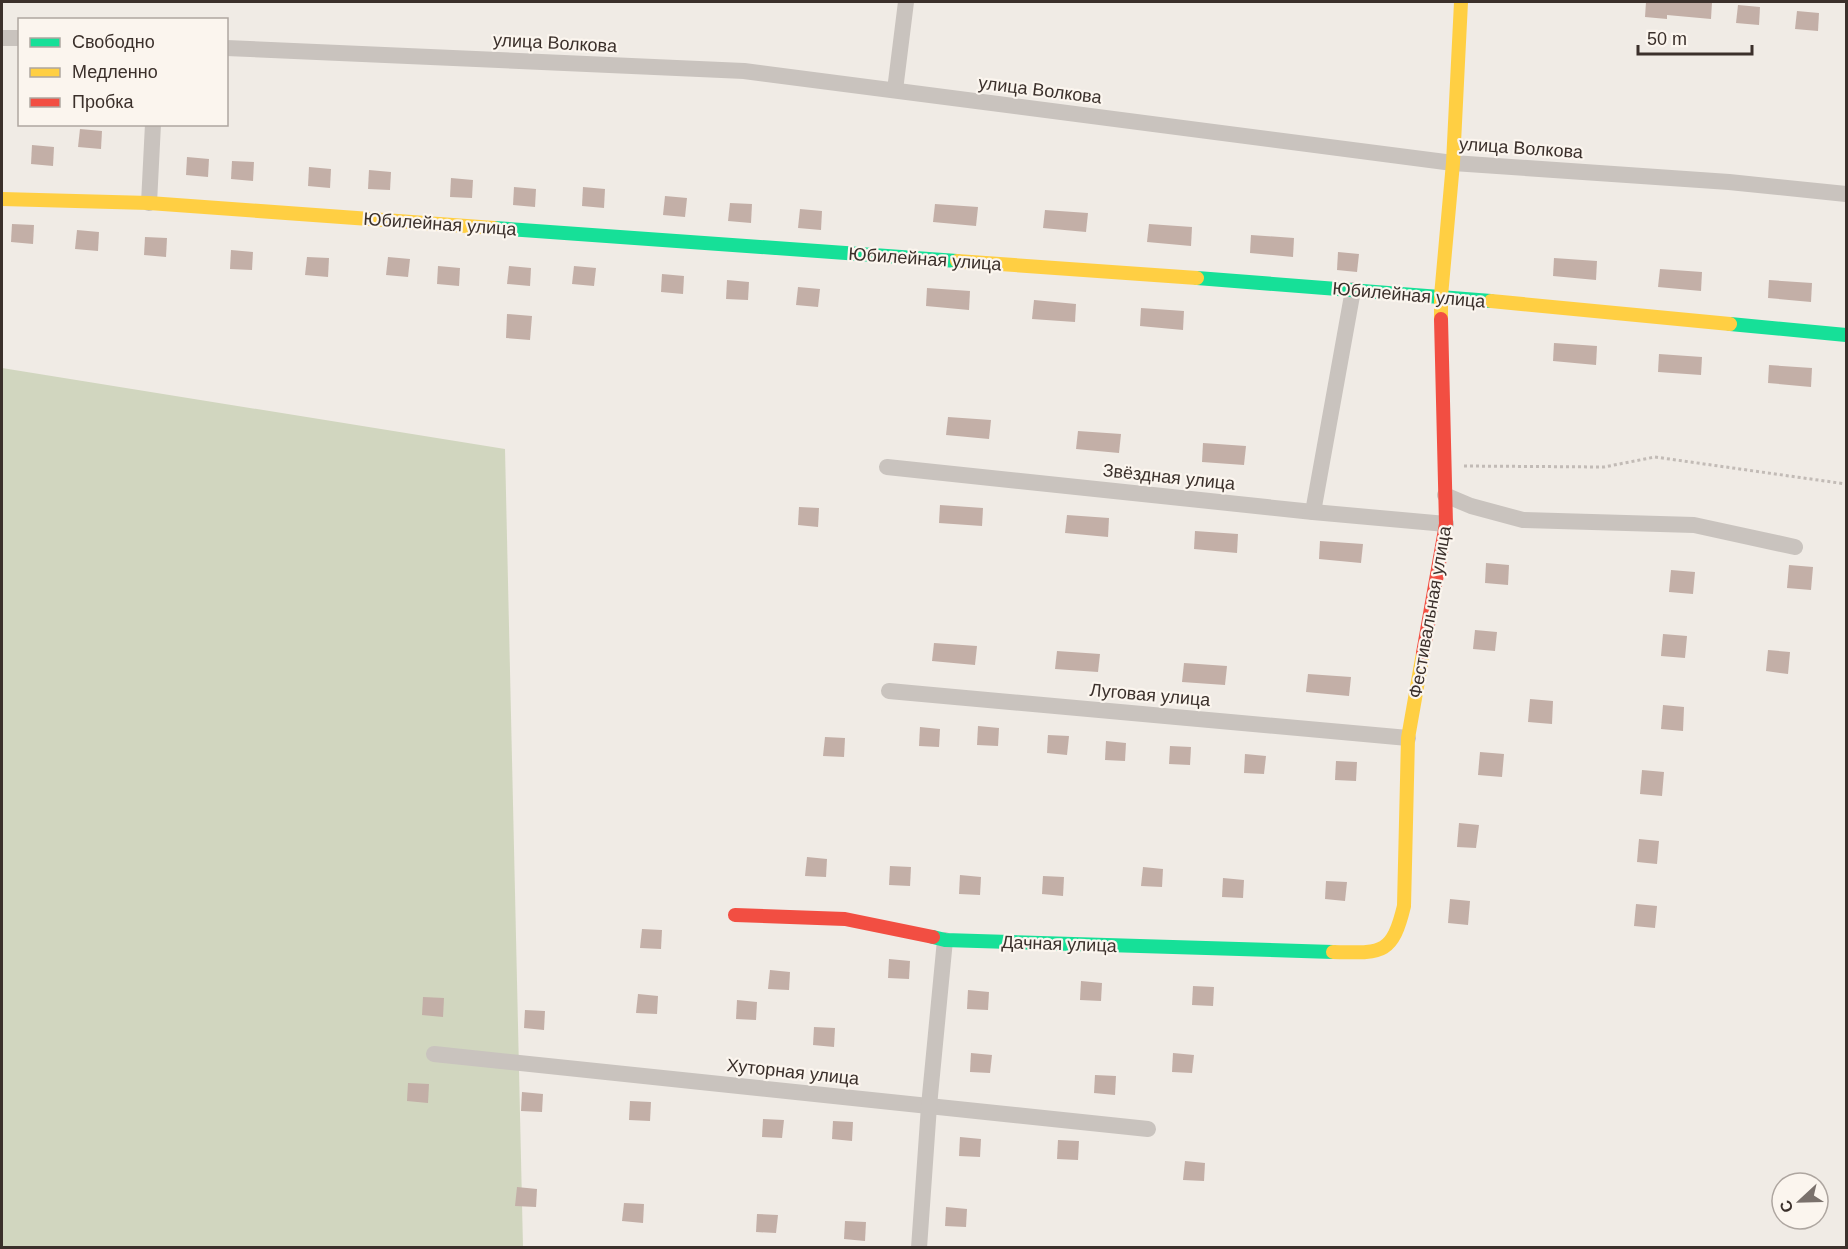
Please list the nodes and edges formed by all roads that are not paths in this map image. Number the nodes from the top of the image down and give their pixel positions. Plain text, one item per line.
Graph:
1 (906, 2) edge
2 (1461, 2) edge
3 (2, 38) edge
4 (18, 38) edge
5 (228, 48) edge
6 (896, 90) junction
7 (153, 126) edge
8 (1453, 163) junction
9 (1846, 194) edge
10 (2, 199) edge
11 (149, 203) junction
12 (1353, 290) junction
13 (1441, 296) junction
14 (1846, 335) edge
15 (887, 467) dead end
16 (1445, 495) junction
17 (1313, 512) junction
18 (1446, 524) junction
19 (1795, 547) dead end
20 (889, 691) dead end
21 (1408, 738) junction
22 (735, 915) dead end
23 (945, 940) junction
24 (1385, 949) joint
25 (434, 1054) dead end
26 (929, 1106) junction
27 (1148, 1129) dead end
28 (919, 1248) edge

1 - 6 street
2 - 8 street, Фестивальная улица
3 - 4 street
5 - 6 street, улица Волкова
6 - 8 street, улица Волкова
7 - 11 street
8 - 9 street, улица Волкова
8 - 13 street, Фестивальная улица
10 - 11 street, Юбилейная улица
11 - 12 street, Юбилейная улица
12 - 13 street, Юбилейная улица
12 - 17 street
13 - 14 street, Юбилейная улица
13 - 16 street, Фестивальная улица
15 - 17 street, Звёздная улица
16 - 18 street, Фестивальная улица
16 - 19 street
17 - 18 street, Звёздная улица
18 - 21 street, Фестивальная улица
20 - 21 street, Луговая улица
21 - 24 street, Фестивальная улица
22 - 23 street, Дачная улица
23 - 24 street, Дачная улица
23 - 26 street
25 - 26 street, Хуторная улица
26 - 27 street, Хуторная улица
26 - 28 street

